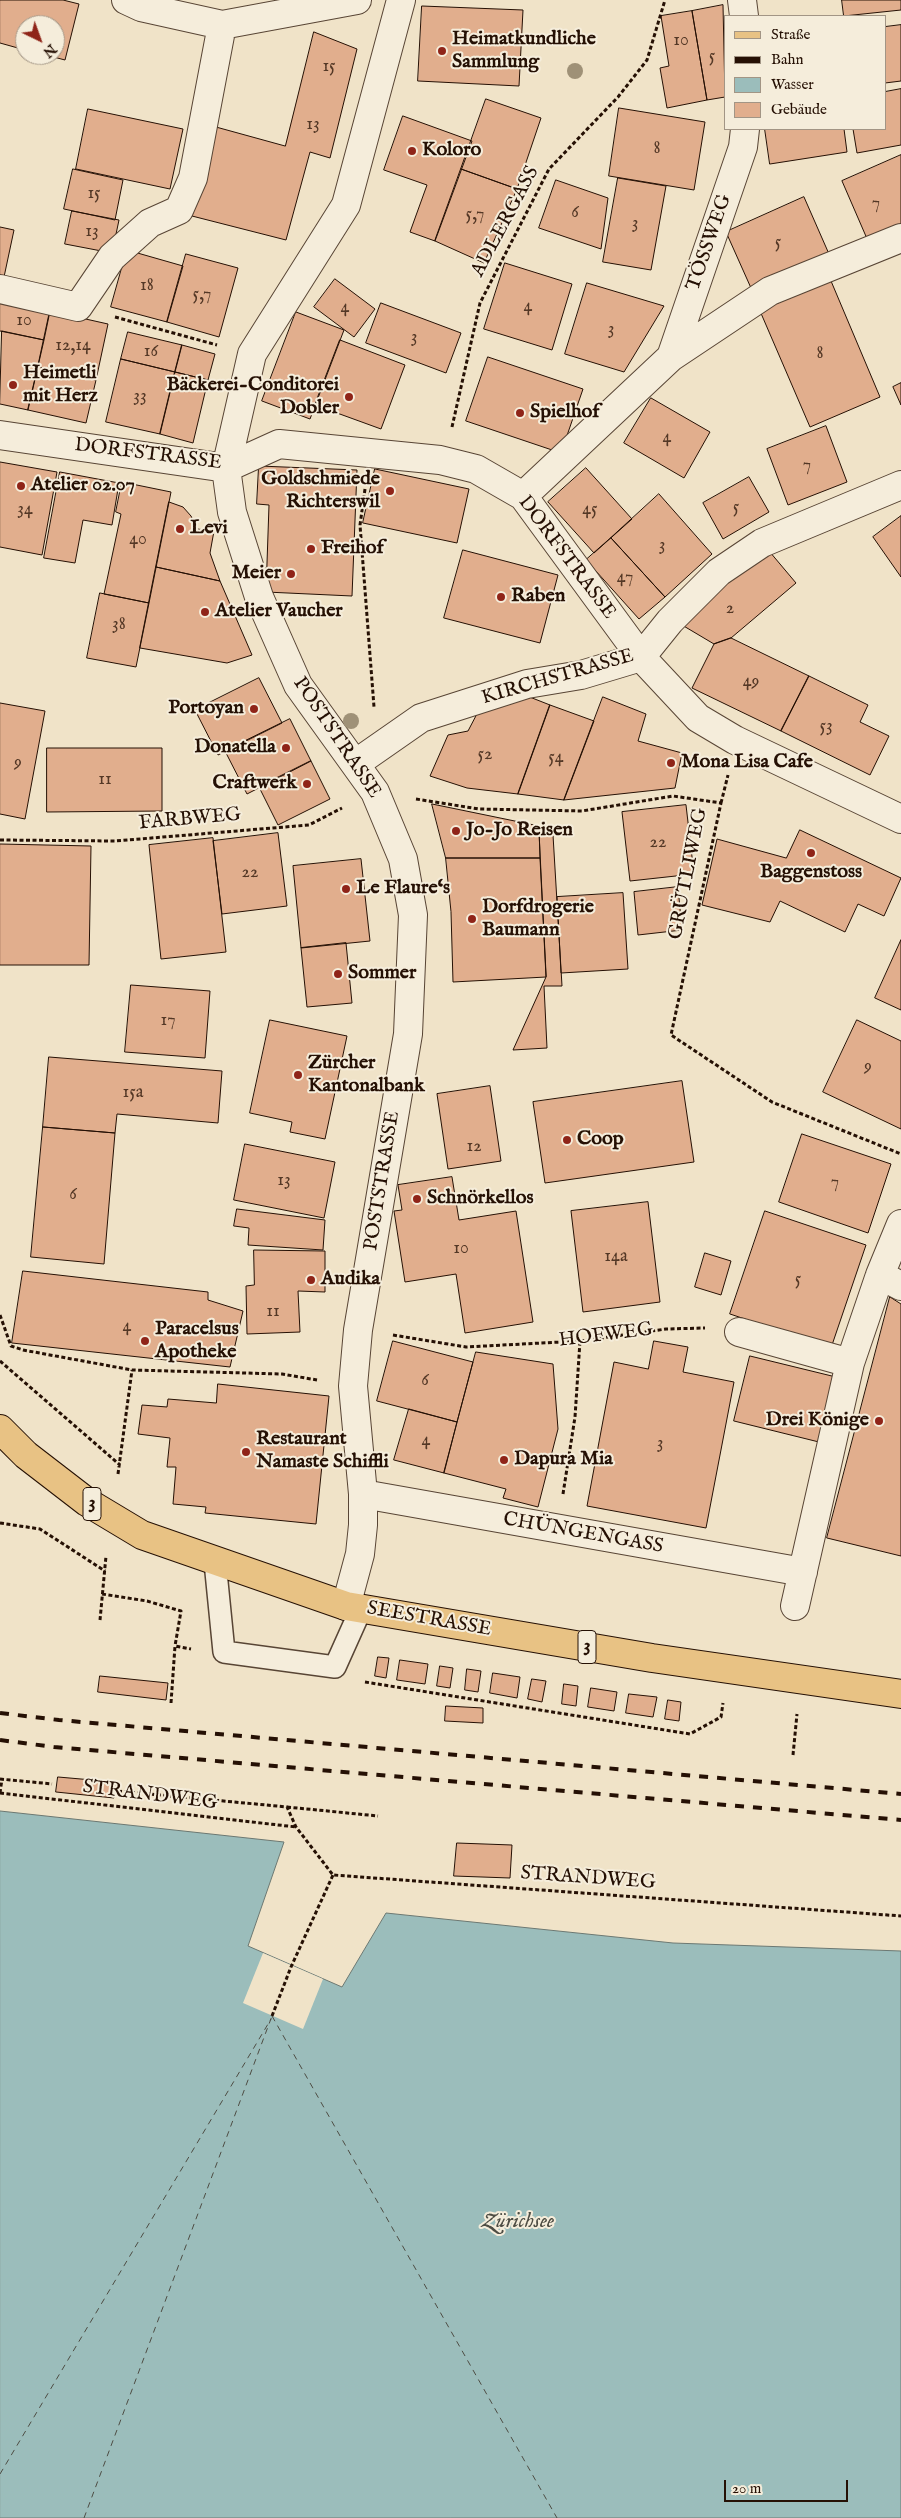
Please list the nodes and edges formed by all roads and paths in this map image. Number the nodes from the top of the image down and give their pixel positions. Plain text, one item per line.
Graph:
1 (126, 0) edge
2 (357, 0) edge
3 (402, 0) edge
4 (665, 0) edge
5 (742, 0) edge
6 (744, 15) edge
7 (222, 25) junction
8 (745, 130) edge
9 (901, 238) edge
10 (0, 289) edge
11 (78, 307) junction
12 (252, 354) junction
13 (671, 357) junction
14 (0, 435) edge
15 (370, 451) junction
16 (440, 460) junction
17 (226, 468) junction
18 (901, 485) edge
19 (523, 496) junction
20 (641, 657) junction
21 (374, 710) dead end
22 (355, 764) junction
23 (375, 792) junction
24 (901, 819) edge
25 (0, 840) edge
26 (901, 1154) edge
27 (901, 1224) edge
28 (890, 1281) edge
29 (0, 1315) edge
30 (358, 1330) junction
31 (739, 1332) joint
32 (580, 1341) junction
33 (0, 1361) edge
34 (850, 1364) junction
35 (132, 1370) junction
36 (353, 1386) junction
37 (0, 1429) edge
38 (120, 1465) junction
39 (118, 1474) dead end
40 (363, 1494) junction
41 (0, 1523) edge
42 (557, 1529) junction
43 (106, 1555) dead end
44 (215, 1562) junction
45 (105, 1571) junction
46 (803, 1572) junction
47 (102, 1594) junction
48 (795, 1606) dead end
49 (354, 1608) junction
50 (100, 1620) dead end
51 (174, 1646) junction
52 (224, 1652) junction
53 (335, 1667) junction
54 (728, 1669) junction
55 (901, 1694) edge
56 (171, 1703) dead end
57 (1, 1779) edge
58 (52, 1784) dead end
59 (118, 1791) dead end
60 (0, 1793) edge
61 (287, 1807) junction
62 (378, 1816) dead end
63 (296, 1827) junction
64 (333, 1875) junction
65 (901, 1916) edge
66 (272, 2016) dead end

1 - 7 street
2 - 7 street
3 - 12 street
4 - 16 path, ADLERGASS
5 - 6 street
7 - 11 street
8 - 13 street, TÖSSWEG
9 - 13 street
10 - 11 street
11 - 12 path
12 - 17 street
13 - 19 street
14 - 17 street, DORFSTRASSE
15 - 16 street, DORFSTRASSE
15 - 17 street, DORFSTRASSE
15 - 21 path
16 - 19 street, DORFSTRASSE
17 - 22 street, POSTSTRASSE
18 - 20 street, KIRCHSTRASSE
19 - 20 street, DORFSTRASSE
20 - 22 street, KIRCHSTRASSE
20 - 24 street, DORFSTRASSE
22 - 23 street, POSTSTRASSE
23 - 25 path, FARBWEG
23 - 26 path, GRÜTLIWEG
23 - 30 street, POSTSTRASSE
27 - 28 street
28 - 34 street
29 - 35 path
30 - 32 path, HOFWEG
30 - 36 street, POSTSTRASSE
31 - 32 path, HOFWEG
31 - 34 street
32 - 42 path
33 - 38 path
34 - 46 street
35 - 36 path
35 - 38 path
36 - 40 street, POSTSTRASSE
37 - 44 main road, SEESTRASSE / 3
38 - 39 path
40 - 42 street, CHÜNGENGASS
40 - 49 street, POSTSTRASSE
41 - 45 path
42 - 46 street, CHÜNGENGASS
43 - 45 path
44 - 49 main road, SEESTRASSE / 3
44 - 52 lane
45 - 47 path
46 - 48 street
47 - 50 path
47 - 51 path
49 - 53 lane
49 - 54 main road, SEESTRASSE / 3
51 - 52 path
51 - 56 path
52 - 53 lane
53 - 54 path
54 - 55 main road, SEESTRASSE / 3
57 - 58 path
57 - 60 path
59 - 61 path, STRANDWEG
60 - 63 path, STRANDWEG
61 - 62 path, STRANDWEG
61 - 63 path
63 - 64 path
64 - 65 path, STRANDWEG
64 - 66 path

